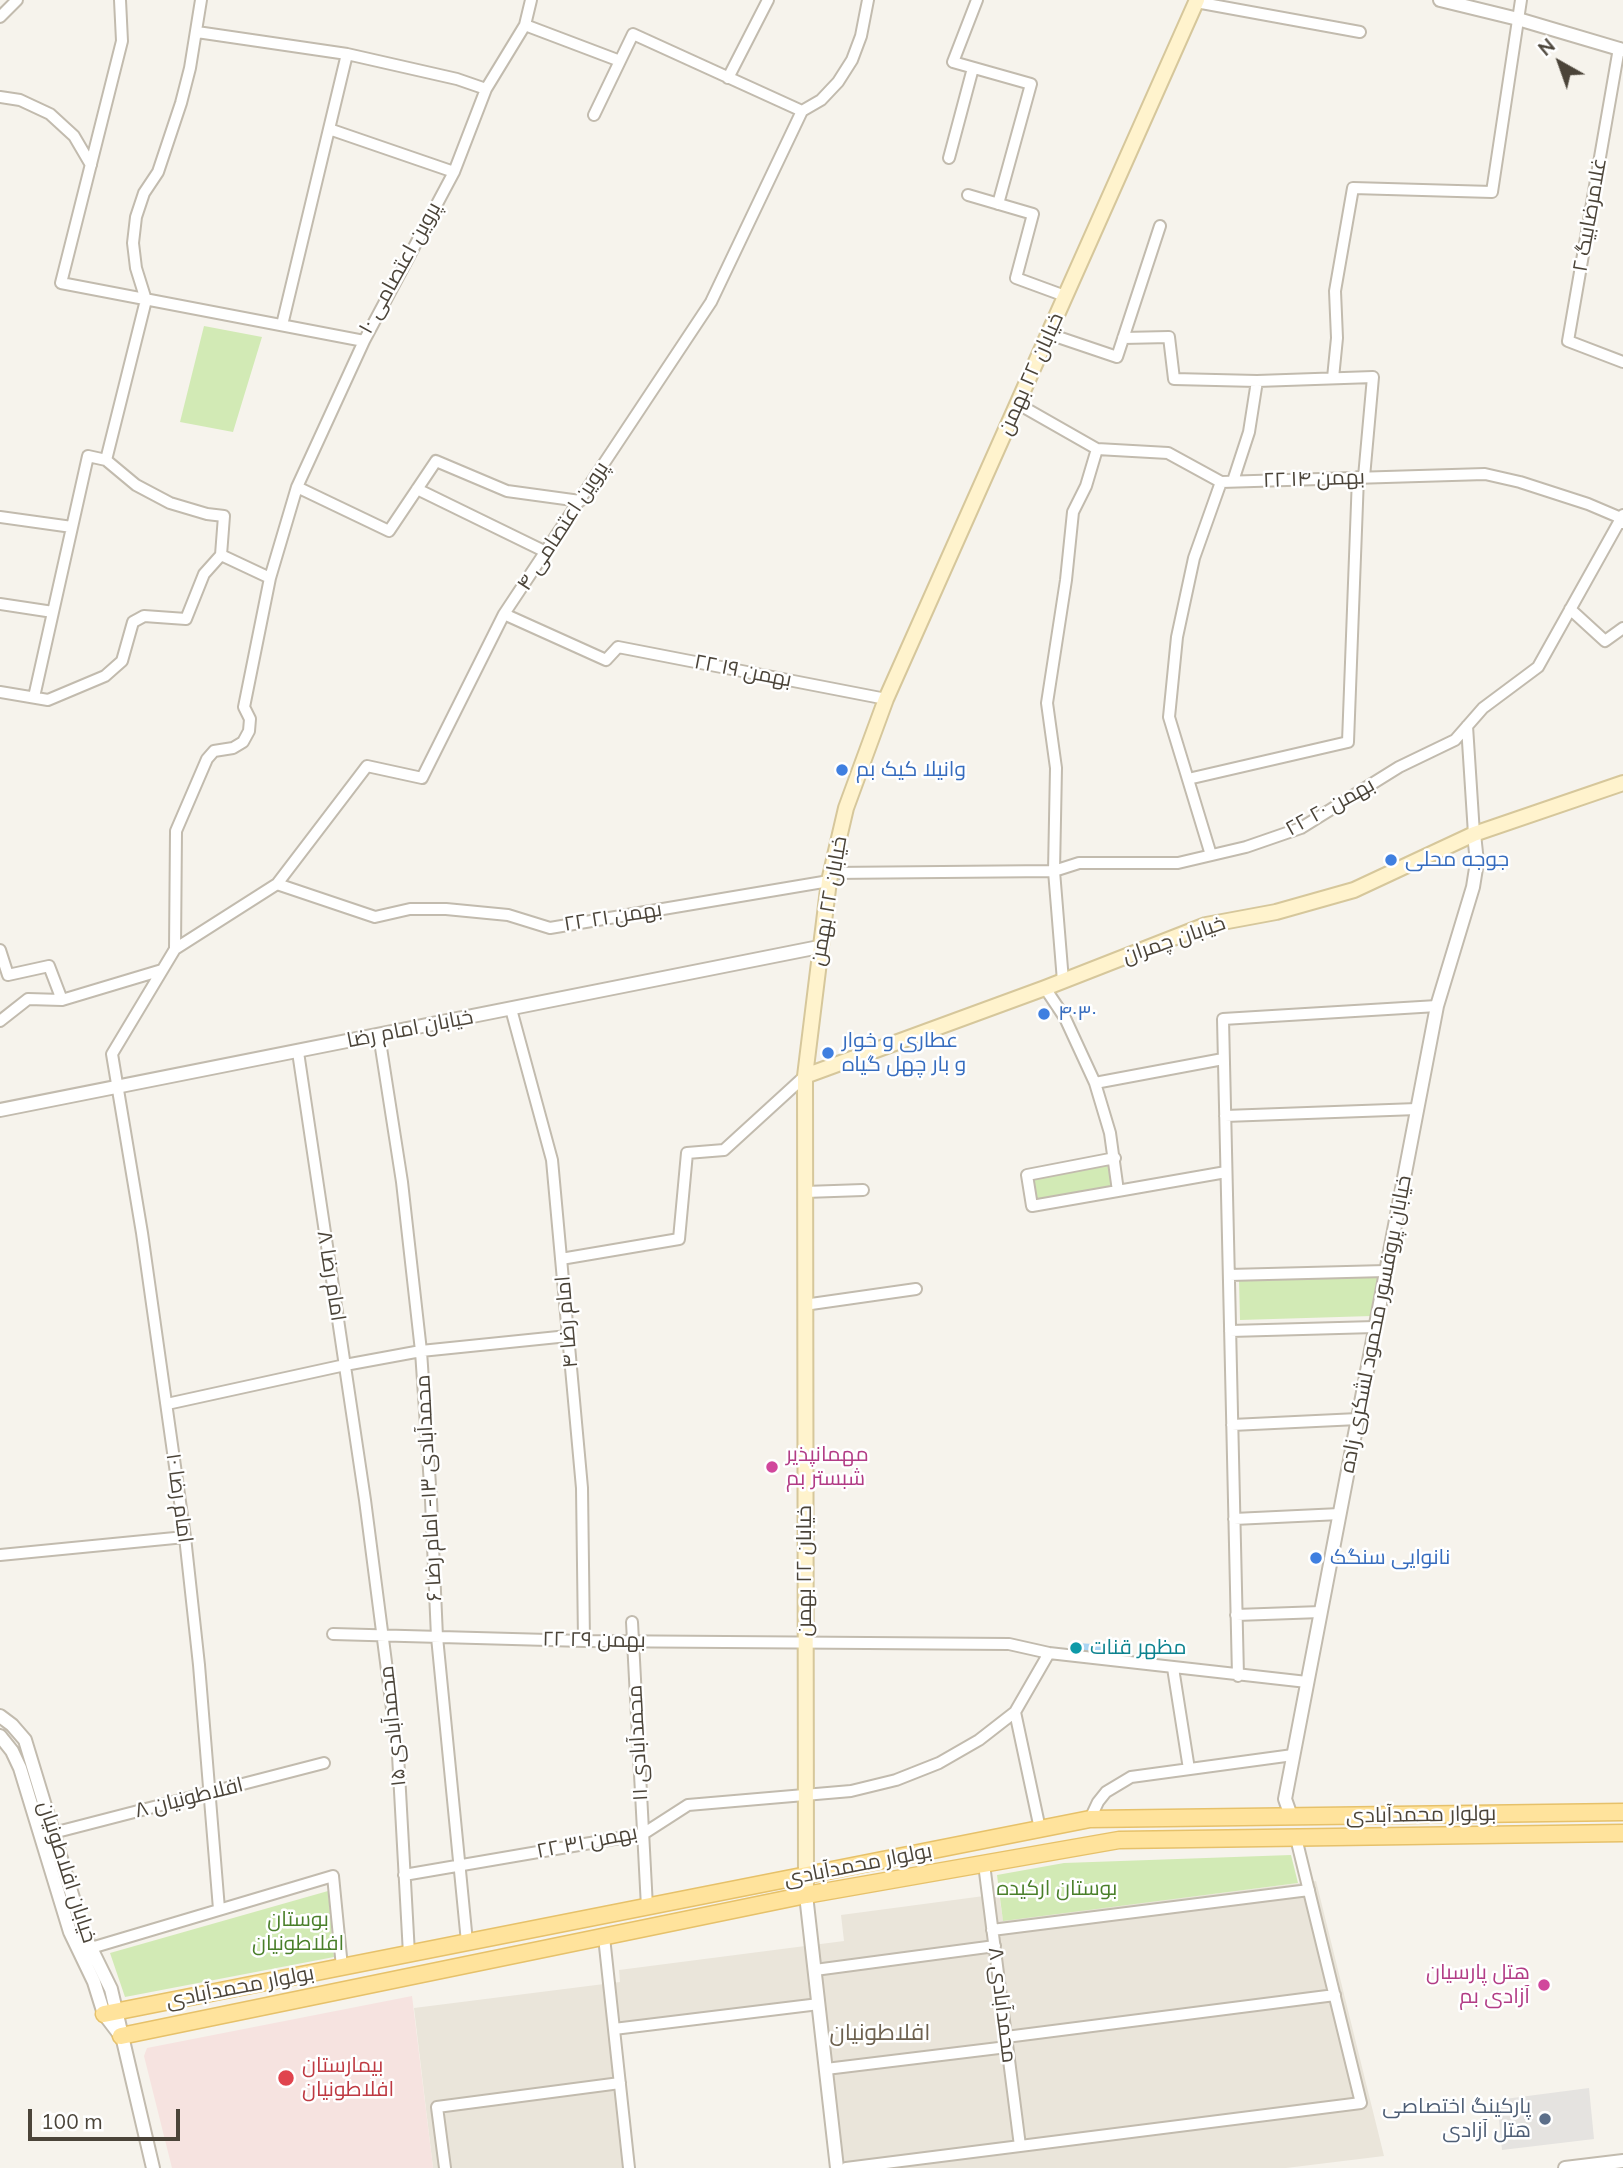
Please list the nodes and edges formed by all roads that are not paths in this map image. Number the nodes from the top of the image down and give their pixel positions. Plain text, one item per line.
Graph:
1 (17, 0) edge
2 (120, 0) edge
3 (201, 0) edge
4 (531, 0) edge
5 (768, 0) edge
6 (868, 0) edge
7 (977, 0) edge
8 (1440, 0) edge
9 (1521, 0) edge
10 (1196, 1) edge
11 (0, 17) edge
12 (1518, 19) junction
13 (525, 25) junction
14 (197, 32) junction
15 (1360, 32) dead end
16 (1621, 49) edge
17 (347, 54) junction
18 (620, 61) junction
19 (973, 68) junction
20 (728, 78) junction
21 (486, 89) junction
22 (0, 97) edge
23 (802, 111) junction
24 (594, 115) dead end
25 (328, 129) junction
26 (949, 158) dead end
27 (91, 164) junction
28 (454, 172) junction
29 (968, 195) dead end
30 (998, 204) junction
31 (1160, 226) dead end
32 (1065, 296) junction
33 (146, 299) junction
34 (282, 325) junction
35 (1049, 334) junction
36 (1123, 338) junction
37 (364, 341) junction
38 (1623, 362) edge
39 (1333, 378) junction
40 (1257, 381) junction
41 (1018, 404) junction
42 (1097, 449) junction
43 (106, 460) junction
44 (1361, 477) junction
45 (1233, 481) junction
46 (1221, 482) junction
47 (298, 487) junction
48 (417, 489) junction
49 (580, 500) junction
50 (0, 517) edge
51 (1622, 520) edge
52 (72, 527) junction
53 (546, 552) junction
54 (221, 555) junction
55 (270, 578) junction
56 (0, 604) edge
57 (1570, 609) junction
58 (53, 612) junction
59 (504, 614) junction
60 (1623, 628) edge
61 (0, 692) edge
62 (34, 697) junction
63 (886, 699) junction
64 (1468, 726) junction
65 (1188, 779) junction
66 (1623, 783) edge
67 (1474, 834) junction
68 (1211, 855) junction
69 (1054, 871) junction
70 (830, 877) junction
71 (277, 884) junction
72 (819, 947) junction
73 (175, 949) junction
74 (0, 950) edge
75 (162, 970) junction
76 (1063, 981) junction
77 (1045, 988) junction
78 (62, 1000) junction
79 (1437, 1006) junction
80 (511, 1009) junction
81 (0, 1020) edge
82 (379, 1035) junction
83 (298, 1052) junction
84 (1223, 1059) junction
85 (805, 1076) junction
86 (1095, 1083) junction
87 (117, 1088) junction
88 (1417, 1109) junction
89 (0, 1110) edge
90 (1225, 1116) junction
91 (1115, 1158) junction
92 (1226, 1172) junction
93 (863, 1190) dead end
94 (1118, 1191) junction
95 (805, 1192) junction
96 (561, 1259) junction
97 (1386, 1271) junction
98 (1228, 1275) junction
99 (916, 1289) dead end
100 (804, 1305) junction
101 (1375, 1327) junction
102 (1230, 1331) junction
103 (568, 1336) junction
104 (421, 1351) junction
105 (345, 1365) junction
106 (167, 1404) junction
107 (1358, 1419) junction
108 (1232, 1425) junction
109 (365, 1500) joint
110 (1340, 1514) junction
111 (1234, 1519) junction
112 (185, 1537) junction
113 (0, 1556) edge
114 (1321, 1612) junction
115 (1237, 1615) junction
116 (632, 1622) dead end
117 (333, 1634) dead end
118 (383, 1635) junction
119 (437, 1637) junction
120 (584, 1641) junction
121 (633, 1641) junction
122 (805, 1643) junction
123 (1049, 1653) junction
124 (1173, 1668) junction
125 (1238, 1676) junction
126 (1307, 1682) junction
127 (1015, 1712) junction
128 (0, 1716) edge
129 (0, 1736) edge
130 (1293, 1755) junction
131 (324, 1763) dead end
132 (1189, 1769) junction
133 (211, 1793) junction
134 (805, 1794) junction
135 (1623, 1812) edge
136 (1291, 1816) junction
137 (1090, 1819) junction
138 (1040, 1829) junction
139 (53, 1833) junction
140 (1623, 1833) edge
141 (643, 1834) junction
142 (1296, 1838) junction
143 (984, 1864) junction
144 (459, 1866) junction
145 (404, 1875) junction
146 (806, 1875) junction
147 (1309, 1890) junction
148 (806, 1895) junction
149 (646, 1907) junction
150 (219, 1909) junction
151 (992, 1930) junction
152 (604, 1937) junction
153 (467, 1942) junction
154 (995, 1946) junction
155 (91, 1948) junction
156 (409, 1954) junction
157 (342, 1967) junction
158 (815, 1970) junction
159 (308, 1974) junction
160 (1335, 1995) junction
161 (312, 1997) junction
162 (819, 2004) junction
163 (111, 2013) junction
164 (614, 2029) junction
165 (121, 2036) junction
166 (1007, 2042) junction
167 (826, 2068) junction
168 (620, 2083) junction
169 (1020, 2146) junction
170 (1623, 2161) edge
171 (153, 2168) edge
172 (445, 2168) edge
173 (629, 2168) edge
174 (837, 2168) edge
175 (846, 2168) edge
176 (1565, 2168) edge

1 - 11 street
2 - 27 street
3 - 14 street
4 - 13 street, پروین اعتصامی ۱۰
5 - 20 street
6 - 23 street, پروین اعتصامی ۴
7 - 19 street
8 - 12 street
9 - 12 street
10 - 15 street
10 - 32 main road, خیابان ۲۲ بهمن
12 - 16 street
12 - 39 street
13 - 18 street
13 - 21 street, پروین اعتصامی ۱۰
14 - 17 street
14 - 33 street
16 - 38 street, غلامرضابیگ ۲
17 - 21 street
17 - 25 street
18 - 20 street
18 - 24 street
19 - 26 street
19 - 30 street
20 - 23 street
21 - 28 street, پروین اعتصامی ۱۰
22 - 27 street
23 - 49 street, پروین اعتصامی ۴
25 - 28 street
25 - 34 street
27 - 33 street, پروین اعتصامی ۱۰
28 - 37 street, پروین اعتصامی ۱۰
29 - 30 street
30 - 32 street
31 - 36 street
32 - 35 main road, خیابان ۲۲ بهمن
33 - 34 street, پروین اعتصامی ۱۰
33 - 43 street
34 - 37 street, پروین اعتصامی ۱۰
35 - 36 street
35 - 41 main road, خیابان ۲۲ بهمن
36 - 40 street
37 - 47 street
39 - 40 street
39 - 44 street
40 - 45 street
41 - 42 street
41 - 63 main road, خیابان ۲۲ بهمن
42 - 46 street
42 - 69 street
43 - 52 street
43 - 54 street
44 - 45 street, ۲۲ بهمن ۱۴
44 - 51 street, ۲۲ بهمن ۱۴
44 - 65 street
45 - 46 street, ۲۲ بهمن ۱۴
46 - 65 street
47 - 48 street
47 - 55 street
48 - 49 street
48 - 53 street
49 - 53 street, پروین اعتصامی ۴
50 - 52 street
51 - 57 street, ۲۲ بهمن ۲۰
52 - 58 street
53 - 59 street, پروین اعتصامی ۴
54 - 55 street
54 - 62 street
55 - 73 street
56 - 58 street
57 - 60 street
57 - 64 street, ۲۲ بهمن ۲۰
58 - 62 street
59 - 63 street, ۲۲ بهمن ۱۹
59 - 71 street, پروین اعتصامی ۴
61 - 62 street
63 - 70 main road, خیابان ۲۲ بهمن
64 - 67 street
64 - 68 street, ۲۲ بهمن ۲۰
65 - 68 street
66 - 67 main road, خیابان چمران
67 - 76 main road, خیابان چمران
67 - 79 street, خیابان پروفسور محمود لشکری زاده
68 - 69 street, ۲۲ بهمن ۲۰
69 - 70 street, ۲۲ بهمن ۲۰
69 - 76 street
70 - 71 street, ۲۲ بهمن ۲۱
70 - 72 main road, خیابان ۲۲ بهمن
71 - 73 street, پروین اعتصامی ۴
72 - 80 street, خیابان امام رضا
72 - 85 main road, خیابان ۲۲ بهمن
73 - 75 street, امام رضا ۱۰
74 - 78 street
75 - 78 street
75 - 87 street, امام رضا ۱۰
76 - 77 main road, خیابان چمران
77 - 85 main road, خیابان چمران
77 - 86 street
78 - 81 street
79 - 84 street
79 - 88 street, خیابان پروفسور محمود لشکری زاده
80 - 82 street, خیابان امام رضا
80 - 96 street, امام رضا ۴
82 - 83 street, خیابان امام رضا
82 - 104 street, محمدآبادی ۱۳- امام رضا ۶
83 - 87 street, خیابان امام رضا
83 - 105 street, امام رضا ۸
84 - 86 street
84 - 90 street
85 - 95 main road, خیابان ۲۲ بهمن
85 - 96 street
86 - 91 street
87 - 89 street, خیابان امام رضا
87 - 106 street, امام رضا ۱۰
88 - 90 street
88 - 97 street, خیابان پروفسور محمود لشکری زاده
90 - 92 street
91 - 94 street
91 - 94 street
92 - 94 street
92 - 98 street
93 - 95 street
95 - 100 main road, خیابان ۲۲ بهمن
96 - 103 street, امام رضا ۴
97 - 98 street
97 - 101 street, خیابان پروفسور محمود لشکری زاده
98 - 102 street
99 - 100 street
100 - 122 main road, خیابان ۲۲ بهمن
101 - 102 street
101 - 107 street, خیابان پروفسور محمود لشکری زاده
102 - 108 street
103 - 104 street
103 - 120 street, امام رضا ۴
104 - 105 street
104 - 119 street, محمدآبادی ۱۳- امام رضا ۶
105 - 106 street
105 - 109 street, امام رضا ۸
106 - 112 street, امام رضا ۱۰
107 - 108 street
107 - 110 street, خیابان پروفسور محمود لشکری زاده
108 - 111 street
109 - 118 street, محمدآبادی ۱۵
110 - 111 street
110 - 114 street, خیابان پروفسور محمود لشکری زاده
111 - 115 street
112 - 113 street
112 - 133 street, امام رضا ۱۰
114 - 115 street
114 - 126 street, خیابان پروفسور محمود لشکری زاده
115 - 125 street
116 - 121 street, محمدآبادی ۱۱
117 - 118 street, ۲۲ بهمن ۲۹
118 - 119 street, ۲۲ بهمن ۲۹
118 - 145 street, محمدآبادی ۱۵
119 - 120 street, ۲۲ بهمن ۲۹
119 - 144 street, محمدآبادی ۱۳- امام رضا ۶
120 - 121 street, ۲۲ بهمن ۲۹
121 - 122 street, ۲۲ بهمن ۲۹
121 - 141 street, محمدآبادی ۱۱
122 - 123 street, ۲۲ بهمن ۲۹
122 - 134 main road, خیابان ۲۲ بهمن
123 - 124 street, ۲۲ بهمن ۲۹
123 - 127 street
124 - 125 street, ۲۲ بهمن ۲۹
124 - 132 street
125 - 126 street, ۲۲ بهمن ۲۹
126 - 130 street, خیابان پروفسور محمود لشکری زاده
127 - 134 street, ۲۲ بهمن ۳۱
127 - 138 street
128 - 139 street, خیابان افلاطونیان
129 - 163 street, خیابان افلاطونیان
130 - 132 street
130 - 136 street, خیابان پروفسور محمود لشکری زاده
131 - 133 street, افلاطونیان ۸
132 - 137 street
133 - 139 street, افلاطونیان ۸
133 - 150 street, امام رضا ۱۰
134 - 141 street, ۲۲ بهمن ۳۱
134 - 146 main road, خیابان ۲۲ بهمن
135 - 136 main road, بولوار محمدآبادی
136 - 137 main road, بولوار محمدآبادی
136 - 142 main road
137 - 138 main road, بولوار محمدآبادی
138 - 146 main road, بولوار محمدآبادی
139 - 155 street, خیابان افلاطونیان
140 - 142 main road, بولوار محمدآبادی
141 - 144 street, ۲۲ بهمن ۳۱
141 - 149 street, محمدآبادی ۱۱
142 - 143 main road, بولوار محمدآبادی
142 - 147 street
143 - 148 main road, بولوار محمدآبادی
143 - 151 street, محمدآبادی ۸
144 - 145 street, ۲۲ بهمن ۳۱
144 - 153 street, محمدآبادی ۱۳- امام رضا ۶
145 - 156 street, محمدآبادی ۱۵
146 - 148 main road, خیابان ۲۲ بهمن
146 - 149 main road, بولوار محمدآبادی
147 - 151 street
147 - 160 street
148 - 152 main road, بولوار محمدآبادی
148 - 158 street
149 - 153 main road, بولوار محمدآبادی
150 - 155 street
150 - 157 street
151 - 154 street, محمدآبادی ۸
152 - 161 main road, بولوار محمدآبادی
152 - 164 street
153 - 156 main road, بولوار محمدآبادی
154 - 158 street
154 - 166 street, محمدآبادی ۸
155 - 163 street, خیابان افلاطونیان
156 - 157 main road, بولوار محمدآبادی
157 - 159 main road, بولوار محمدآبادی
158 - 162 street
159 - 161 main road
159 - 163 main road, بولوار محمدآبادی
160 - 166 street
160 - 169 street
161 - 165 main road, بولوار محمدآبادی
162 - 164 street
162 - 167 street
163 - 165 street, خیابان افلاطونیان
164 - 168 street
165 - 171 street, خیابان افلاطونیان
166 - 167 street
166 - 169 street, محمدآبادی ۸
167 - 174 street
168 - 172 street
168 - 173 street
169 - 175 street
170 - 176 street

